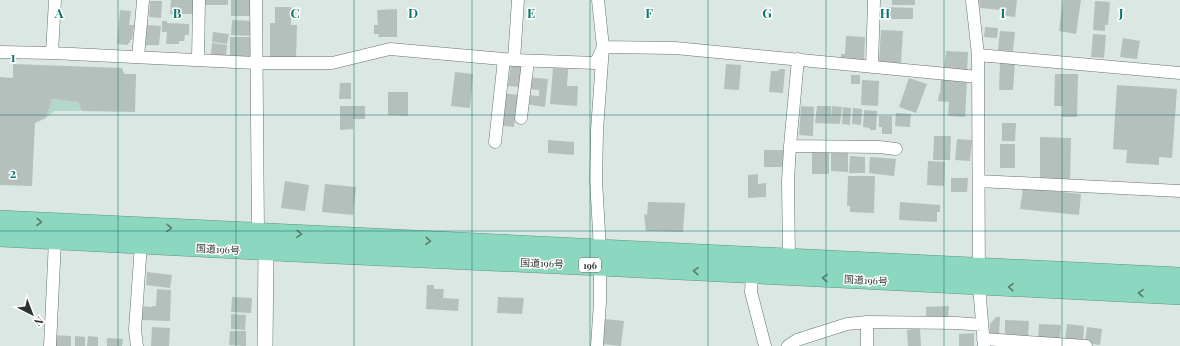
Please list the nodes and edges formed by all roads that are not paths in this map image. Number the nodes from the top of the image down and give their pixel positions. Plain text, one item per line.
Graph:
1 (55, 0) edge
2 (199, 0) edge
3 (256, 0) edge
4 (518, 0) edge
5 (598, 0) edge
6 (874, 0) edge
7 (972, 0) edge
8 (143, 1) edge
9 (603, 47) junction
10 (0, 52) edge
11 (52, 53) junction
12 (978, 56) junction
13 (138, 57) junction
14 (798, 59) junction
15 (198, 60) junction
16 (509, 60) junction
17 (528, 60) junction
18 (256, 63) junction
19 (872, 66) junction
20 (1180, 73) edge
21 (978, 77) junction
22 (521, 118) dead end
23 (495, 142) dead end
24 (790, 146) junction
25 (896, 149) dead end
26 (979, 181) junction
27 (1180, 191) edge
28 (0, 220) edge
29 (258, 232) junction
30 (0, 237) edge
31 (55, 240) junction
32 (141, 244) junction
33 (266, 251) junction
34 (600, 258) junction
35 (789, 259) junction
36 (752, 274) junction
37 (979, 277) junction
38 (1180, 277) edge
39 (1180, 295) edge
40 (867, 322) junction
41 (982, 325) junction
42 (983, 343) edge
43 (50, 346) edge
44 (136, 346) edge
45 (265, 346) edge
46 (597, 346) edge
47 (765, 346) edge
48 (788, 346) edge
49 (867, 346) edge
50 (1086, 346) edge

1 - 11 street
2 - 15 street
3 - 18 street
4 - 16 street
5 - 9 street
6 - 19 street
7 - 12 street
8 - 13 street
9 - 14 street
9 - 17 street
9 - 34 street
10 - 11 street
11 - 13 street
12 - 20 street
12 - 21 street
13 - 15 street
14 - 19 street
14 - 24 street
15 - 18 street
16 - 17 street
16 - 18 street
16 - 23 street
17 - 22 street
18 - 29 street
19 - 21 street
21 - 26 street
24 - 25 street
24 - 35 street
26 - 27 street
26 - 37 street
28 -> 29 highway, 国道196号 / 196
29 - 33 street
29 -> 34 highway, 国道196号 / 196
30 - 31 highway, 国道196号 / 196
31 - 32 highway, 国道196号 / 196
31 - 43 street
32 - 33 highway, 国道196号 / 196
32 - 44 street
33 - 34 highway, 国道196号 / 196
33 - 45 street
34 - 35 highway, 国道196号 / 196
36 -> 34 highway, 国道196号 / 196
34 - 46 street
35 - 37 highway, 国道196号 / 196
37 -> 36 highway, 国道196号 / 196
36 - 47 street
37 - 38 highway, 国道196号 / 196
39 -> 37 highway, 国道196号 / 196
37 - 41 street
40 - 41 street
40 - 48 street
40 - 49 street
41 - 42 street
42 - 50 street

